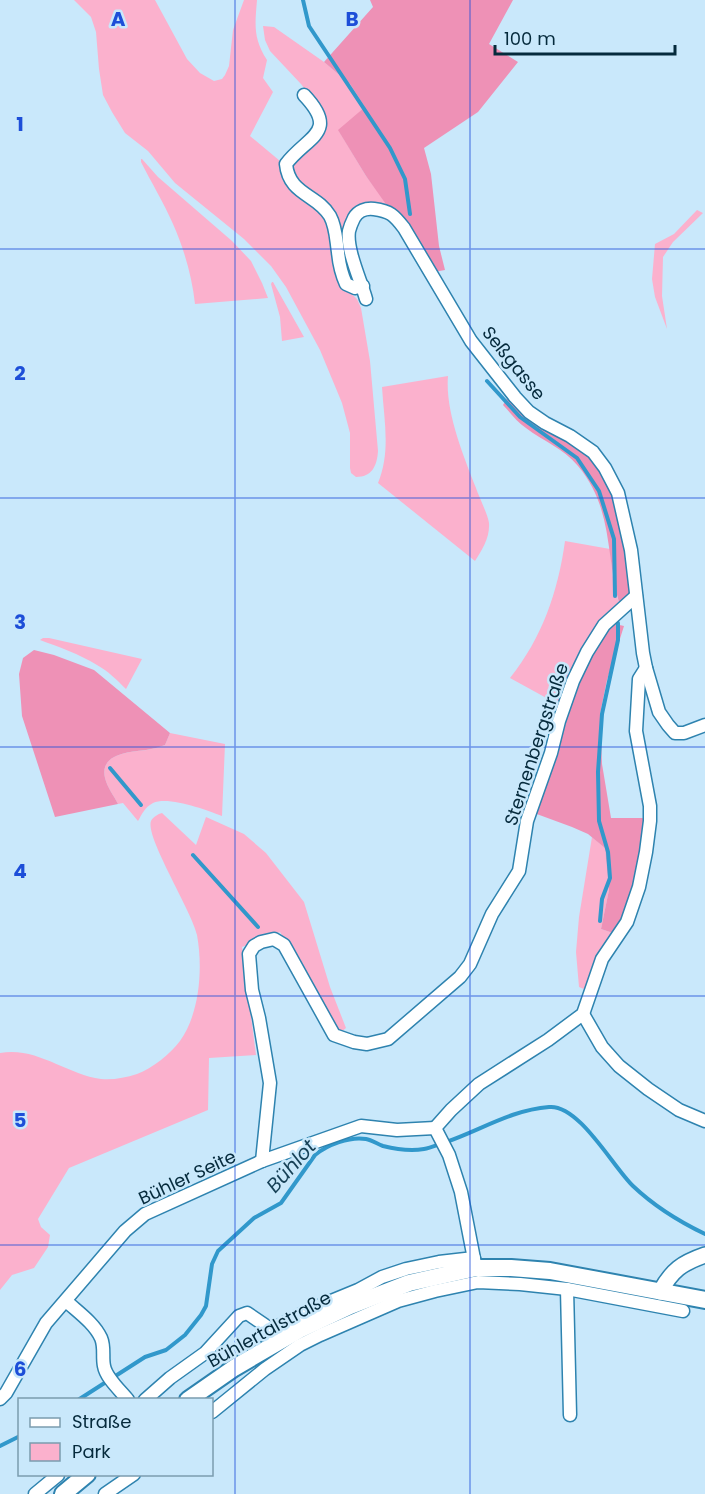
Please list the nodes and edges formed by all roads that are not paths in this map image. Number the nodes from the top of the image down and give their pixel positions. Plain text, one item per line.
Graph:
1 (304, 94) dead end
2 (363, 286) junction
3 (366, 299) dead end
4 (636, 596) junction
5 (646, 668) junction
6 (705, 725) edge
7 (583, 1014) junction
8 (705, 1121) edge
9 (437, 1132) junction
10 (262, 1161) junction
11 (705, 1255) edge
12 (476, 1270) junction
13 (567, 1289) junction
14 (660, 1292) junction
15 (705, 1300) edge
16 (66, 1301) junction
17 (683, 1311) dead end
18 (126, 1398) edge
19 (147, 1398) edge
20 (191, 1398) edge
21 (0, 1399) edge
22 (213, 1411) edge
23 (570, 1415) dead end
24 (57, 1476) edge
25 (58, 1476) edge
26 (85, 1476) edge
27 (131, 1476) edge
28 (67, 1493) edge
29 (35, 1494) edge
30 (105, 1494) edge

1 - 2 street
2 - 3 street, Seßgasse
2 - 4 street, Seßgasse
4 - 5 street, Seßgasse
4 - 10 street, Sternenbergstraße
5 - 6 street, Seßgasse
5 - 7 street
7 - 8 street
7 - 9 street
9 - 10 street, Bühler Seite
9 - 12 street
10 - 16 street, Bühler Seite
11 - 14 street
12 - 13 street, Bühlertalstraße
12 - 14 main road, Bühlertalstraße
12 - 19 street
12 - 20 main road, Bühlertalstraße
12 - 22 street, Bühlertalstraße
13 - 17 street, Bühlertalstraße
13 - 23 street
14 - 15 main road, Bühlertalstraße
16 - 18 street
16 - 21 street, Bühler Seite
24 - 29 street
25 - 28 street
26 - 28 main road
27 - 30 street

